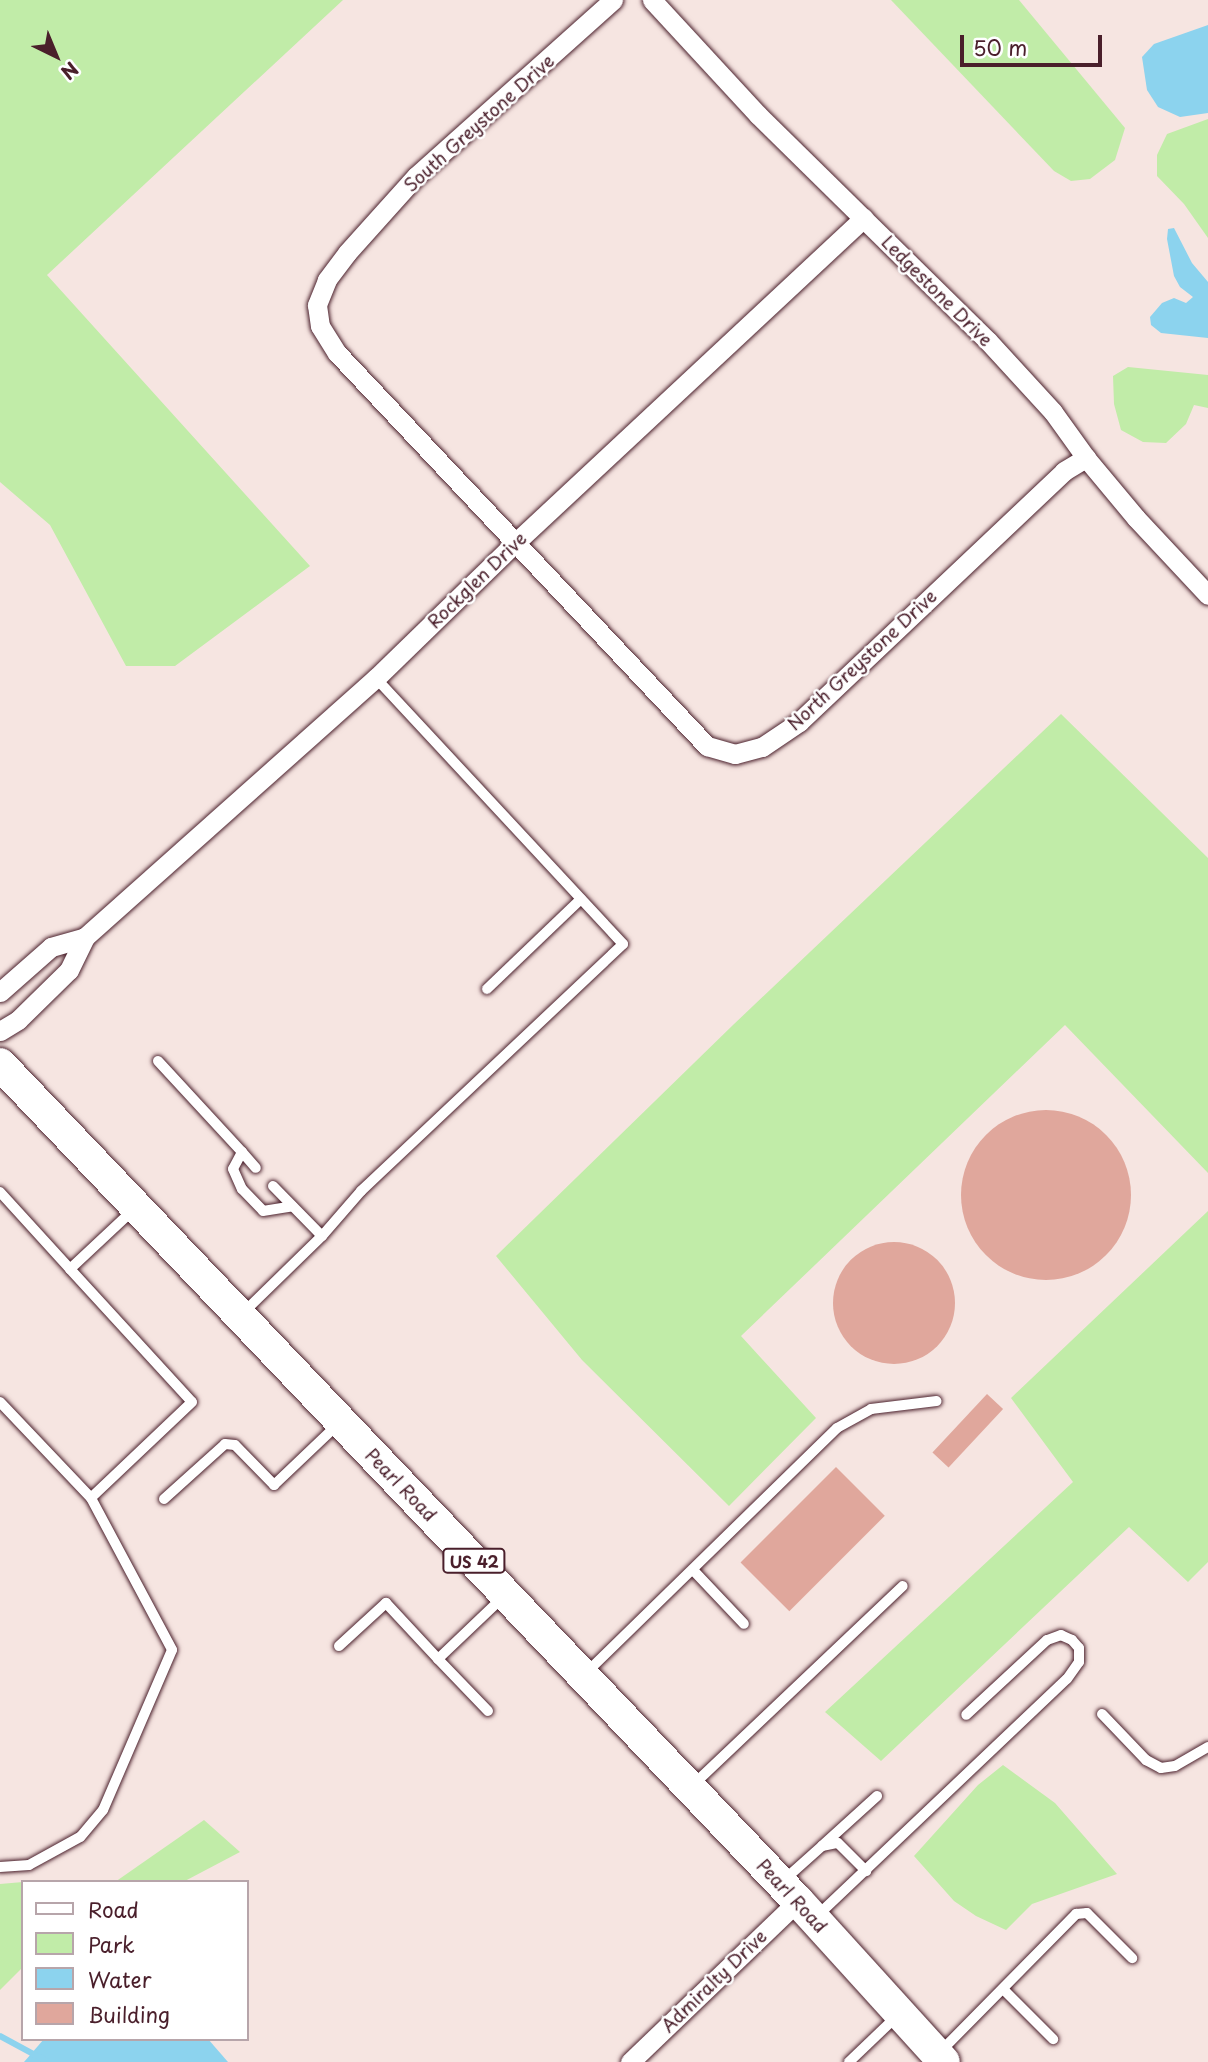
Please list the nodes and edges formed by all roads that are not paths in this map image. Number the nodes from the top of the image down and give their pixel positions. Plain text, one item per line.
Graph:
1 (613, 0) edge
2 (652, 0) edge
3 (864, 218) junction
4 (1086, 458) junction
5 (514, 544) junction
6 (1208, 595) edge
7 (376, 678) junction
8 (581, 899) junction
9 (85, 937) junction
10 (487, 989) dead end
11 (0, 992) edge
12 (0, 1031) edge
13 (158, 1061) dead end
14 (0, 1064) edge
15 (242, 1152) junction
16 (256, 1168) dead end
17 (273, 1186) dead end
18 (0, 1192) edge
19 (293, 1206) junction
20 (136, 1207) junction
21 (322, 1236) junction
22 (70, 1269) junction
23 (240, 1316) junction
24 (937, 1401) dead end
25 (0, 1402) edge
26 (341, 1422) junction
27 (91, 1498) junction
28 (164, 1499) dead end
29 (693, 1570) junction
30 (904, 1586) dead end
31 (506, 1595) junction
32 (744, 1624) dead end
33 (340, 1646) dead end
34 (438, 1659) junction
35 (583, 1676) junction
36 (488, 1712) dead end
37 (1102, 1714) dead end
38 (966, 1715) dead end
39 (1208, 1747) edge
40 (690, 1788) junction
41 (877, 1796) dead end
42 (822, 1846) junction
43 (0, 1867) edge
44 (866, 1871) junction
45 (798, 1901) junction
46 (1132, 1958) dead end
47 (1003, 1989) junction
48 (900, 2013) junction
49 (1053, 2039) dead end
50 (940, 2058) edge
51 (629, 2062) edge
52 (849, 2062) edge

1 - 5 street, South Greystone Drive
2 - 3 street, Ledgestone Drive
3 - 4 street, Ledgestone Drive
3 - 5 street, Rockglen Drive
4 - 5 street, North Greystone Drive
4 - 6 street, Ledgestone Drive
5 - 7 street, Rockglen Drive
7 - 8 lane
7 - 9 street, Rockglen Drive
8 - 10 lane
8 - 21 lane
9 - 11 street, Rockglen Drive
9 - 12 street, Rockglen Drive
13 - 15 lane
14 - 20 main road, Pearl Road / US 42
15 - 16 lane
15 - 19 lane
17 - 19 lane
18 - 22 lane
19 - 21 lane
20 - 22 lane
20 - 23 main road, Pearl Road / US 42
21 - 23 lane
22 - 27 lane
23 - 26 main road, Pearl Road / US 42
24 - 29 lane
25 - 27 lane
26 - 28 lane
26 - 31 main road, Pearl Road / US 42
27 - 43 lane
29 - 32 lane
29 - 35 lane
30 - 40 lane
31 - 34 lane
31 - 35 main road, Pearl Road / US 42
33 - 34 lane
34 - 36 lane
35 - 40 main road, Pearl Road / US 42
37 - 39 lane
38 - 44 lane
40 - 45 main road, Pearl Road / US 42
41 - 42 lane
42 - 44 lane
42 - 45 lane
44 - 45 lane
45 - 48 main road, Pearl Road / US 42
45 - 51 street, Admiralty Drive
46 - 47 lane
47 - 49 lane
47 - 50 lane
48 - 50 main road, Pearl Road / US 42
48 - 52 lane

